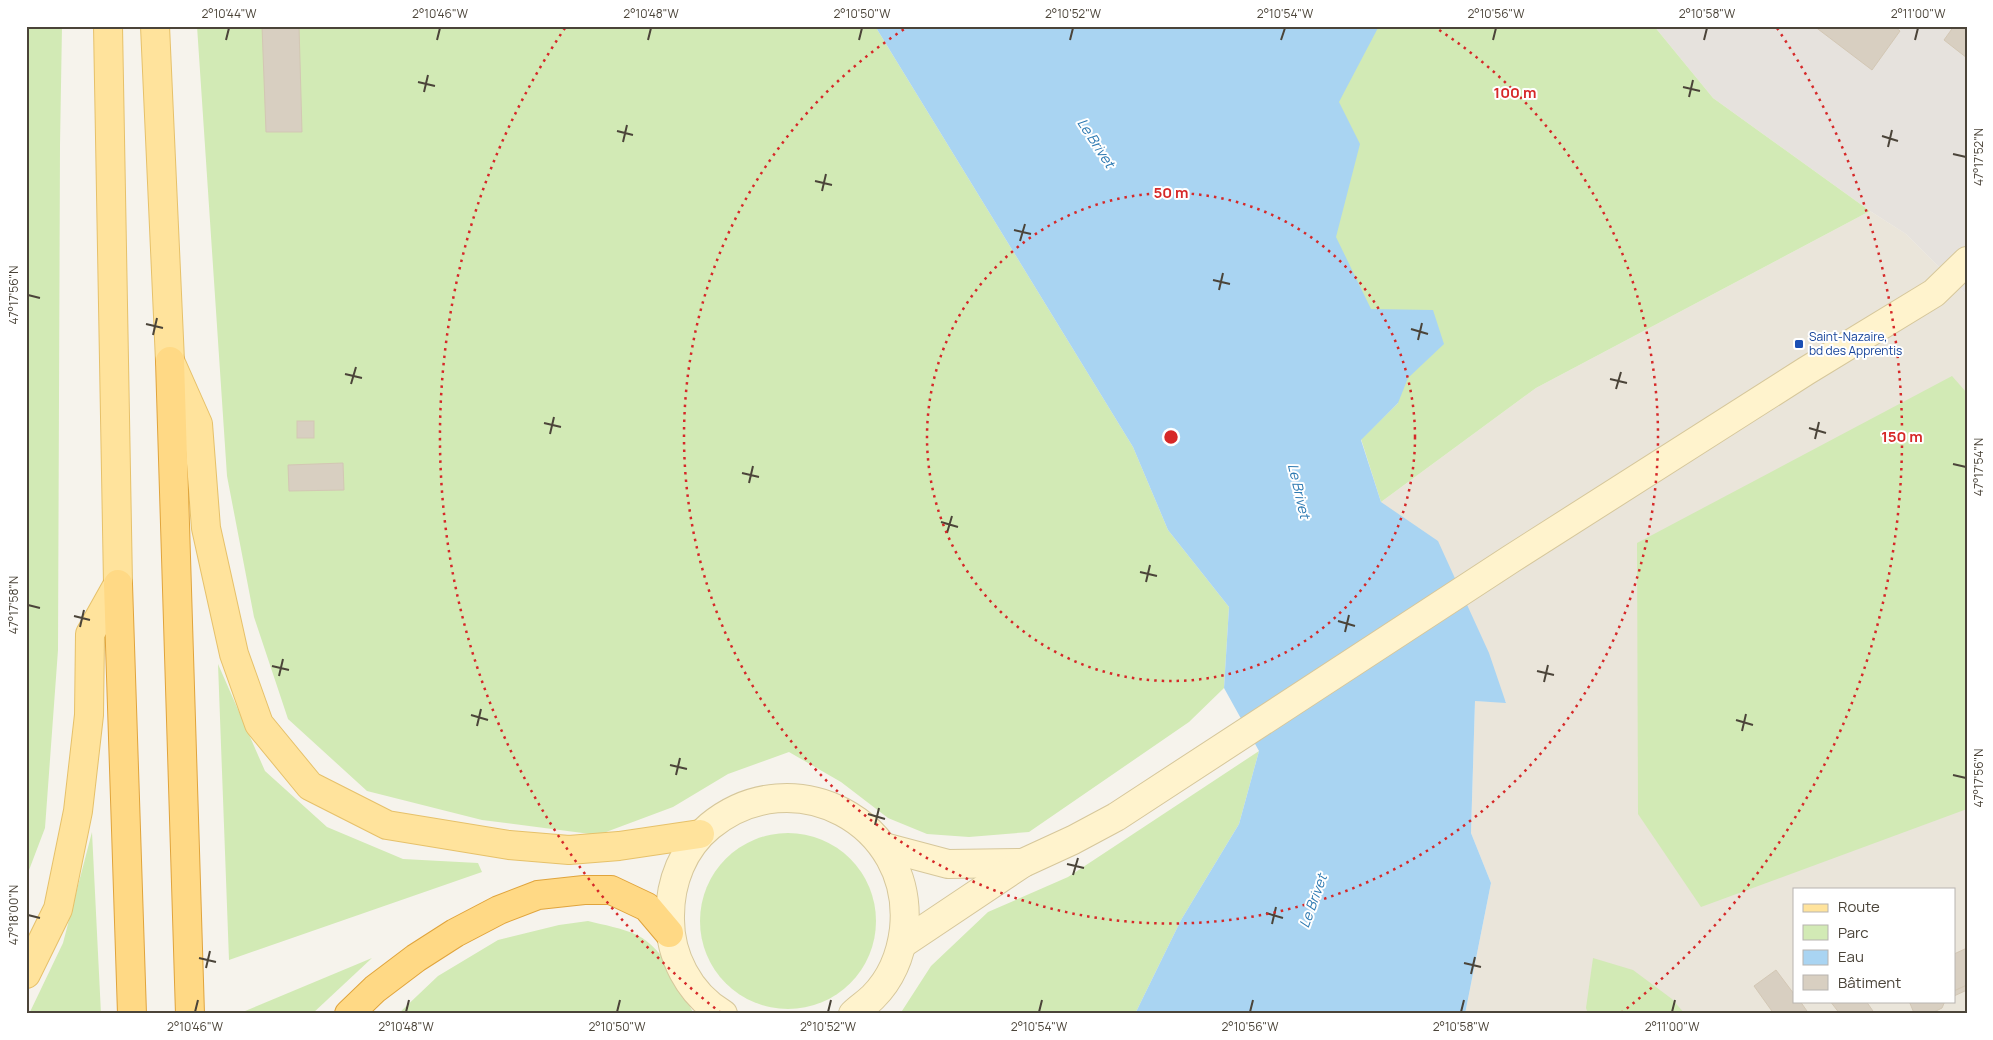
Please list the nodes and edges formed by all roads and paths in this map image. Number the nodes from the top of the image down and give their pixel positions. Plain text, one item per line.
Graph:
1 (108, 26) edge
2 (155, 26) edge
3 (1967, 261) edge
4 (170, 361) junction
5 (118, 584) junction
6 (700, 834) junction
7 (884, 847) junction
8 (1023, 863) junction
9 (670, 933) junction
10 (902, 944) junction
11 (26, 974) edge
12 (716, 1012) edge
13 (132, 1014) edge
14 (190, 1014) edge
15 (349, 1014) edge
16 (853, 1014) edge

1 - 5 main road
2 - 4 main road
3 - 8 main road
4 - 6 main road
4 - 14 highway
5 - 11 main road
5 - 13 highway
6 - 7 main road
6 - 9 main road
7 - 8 main road
7 - 10 main road
8 - 10 main road
9 - 12 main road
9 - 15 highway
10 - 16 main road

